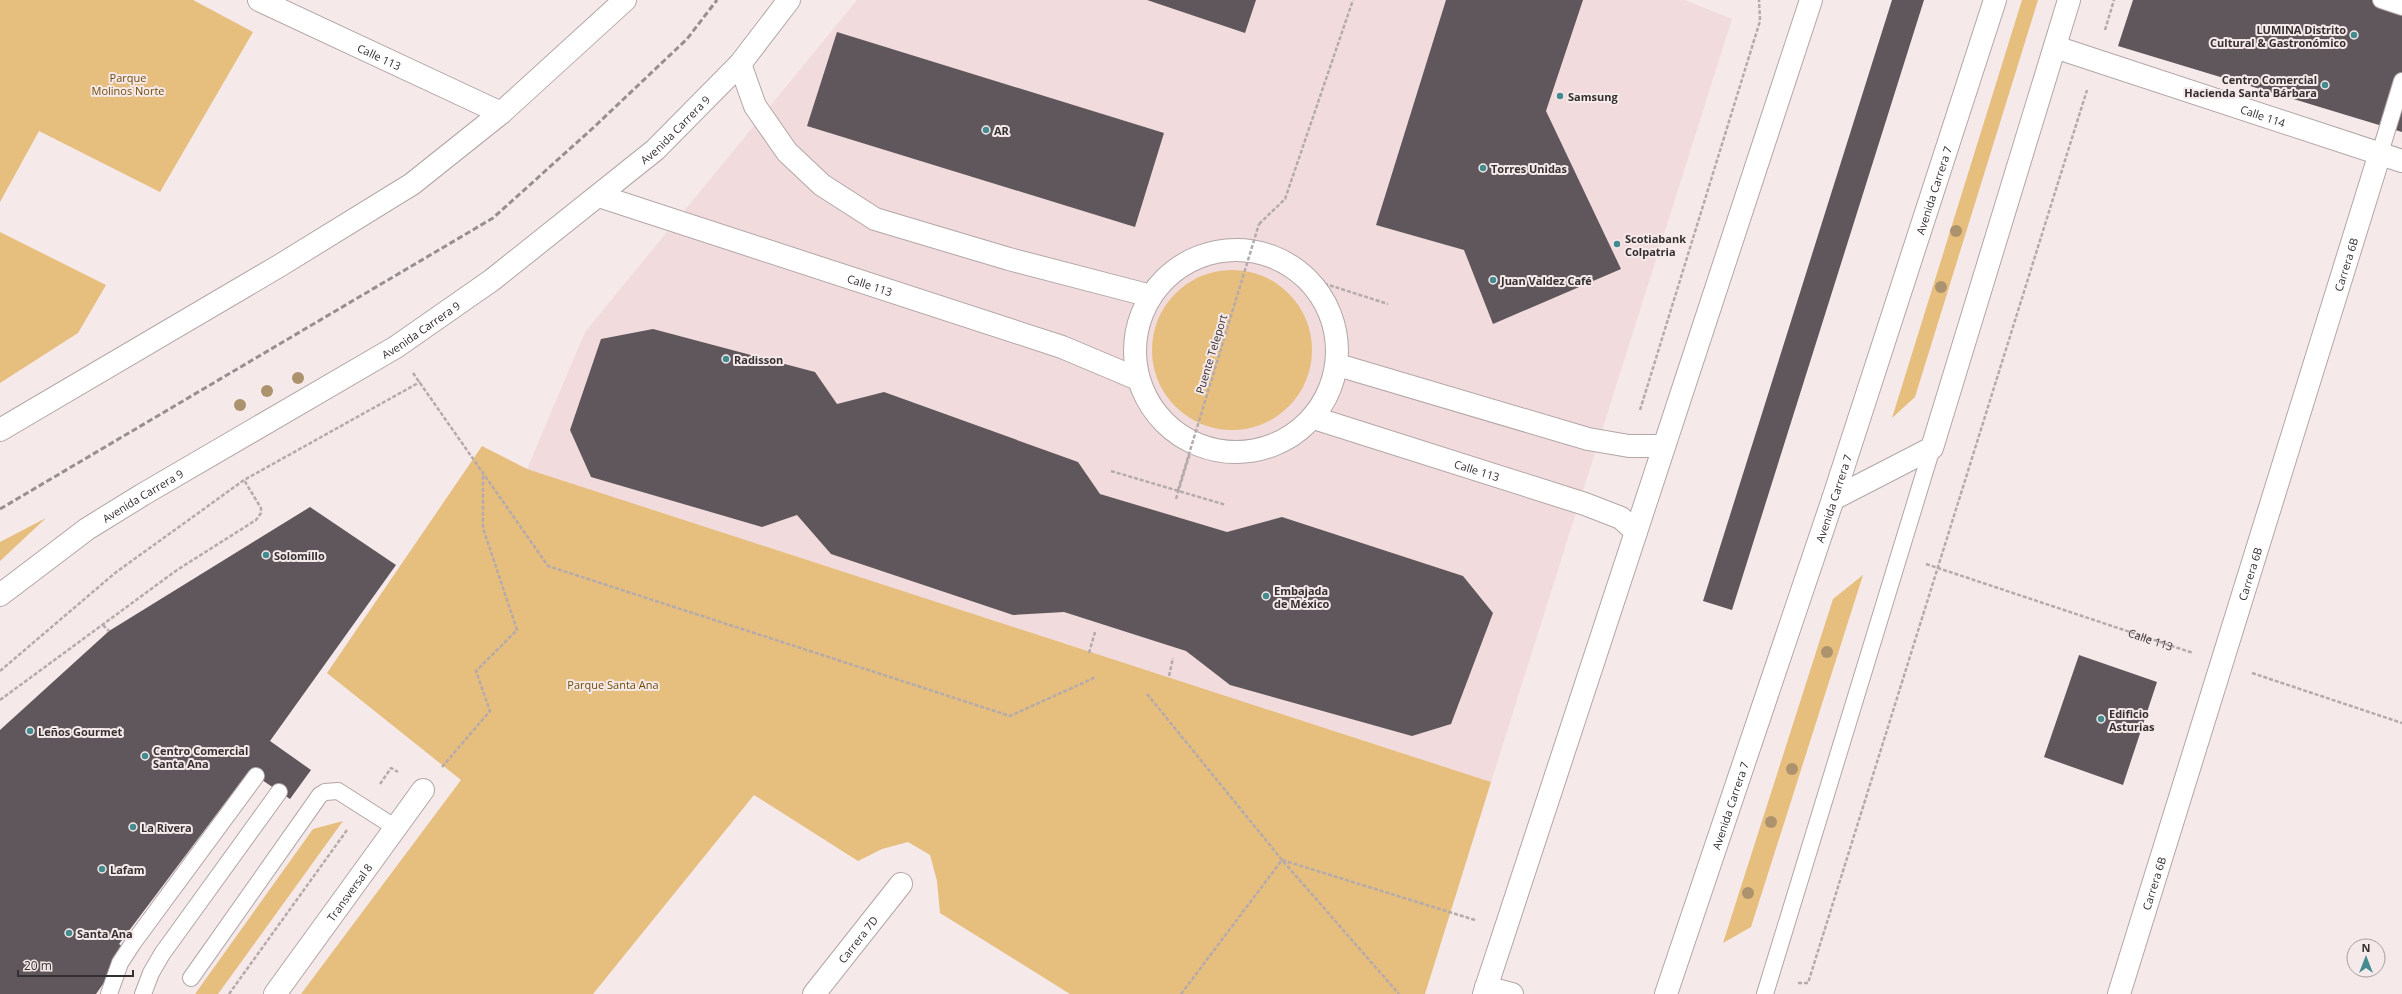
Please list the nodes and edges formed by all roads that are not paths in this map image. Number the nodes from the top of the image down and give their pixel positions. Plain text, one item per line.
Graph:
1 (259, 0) edge
2 (625, 0) edge
3 (789, 0) edge
4 (1811, 0) edge
5 (1995, 0) edge
6 (2069, 0) edge
7 (2381, 0) edge
8 (2402, 7) edge
9 (2055, 47) junction
10 (740, 64) junction
11 (2402, 81) edge
12 (501, 113) junction
13 (2380, 153) junction
14 (2402, 161) edge
15 (599, 196) junction
16 (1151, 296) junction
17 (1338, 365) junction
18 (1138, 379) junction
19 (1314, 418) junction
20 (0, 430) edge
21 (1664, 446) junction
22 (1932, 448) junction
23 (1833, 499) junction
24 (1636, 532) junction
25 (0, 595) edge
26 (256, 776) dead end
27 (423, 790) road end
28 (280, 792) dead end
29 (396, 828) junction
30 (901, 884) dead end
31 (191, 978) dead end
32 (1767, 988) edge
33 (1485, 990) edge
34 (109, 994) edge
35 (143, 994) edge
36 (275, 994) edge
37 (814, 994) edge
38 (1512, 994) edge
39 (1666, 994) edge
40 (2119, 994) edge

1 - 12 street, Calle 113
2 - 12 street
3 - 10 street, Avenida Carrera 9
4 - 21 street
5 - 23 street, Avenida Carrera 7
6 - 9 street
7 - 8 lane
9 - 13 street, Calle 114
9 - 22 street
10 - 15 street, Avenida Carrera 9
10 - 16 street
11 - 13 lane
12 - 20 street
13 - 14 street, Calle 114
13 - 40 street, Carrera 6B
15 - 18 street, Calle 113
15 - 25 street, Avenida Carrera 9
16 - 17 street
16 - 18 street
17 - 19 street
17 - 21 street
18 - 19 street
19 - 24 street, Calle 113
21 - 24 street
22 - 23 street
22 - 32 lane
23 - 39 street, Avenida Carrera 7
24 - 33 street
26 - 34 lane
27 - 29 street, Transversal 8
28 - 35 lane
29 - 31 lane
29 - 36 street, Transversal 8
30 - 37 street, Carrera 7D
33 - 38 street

